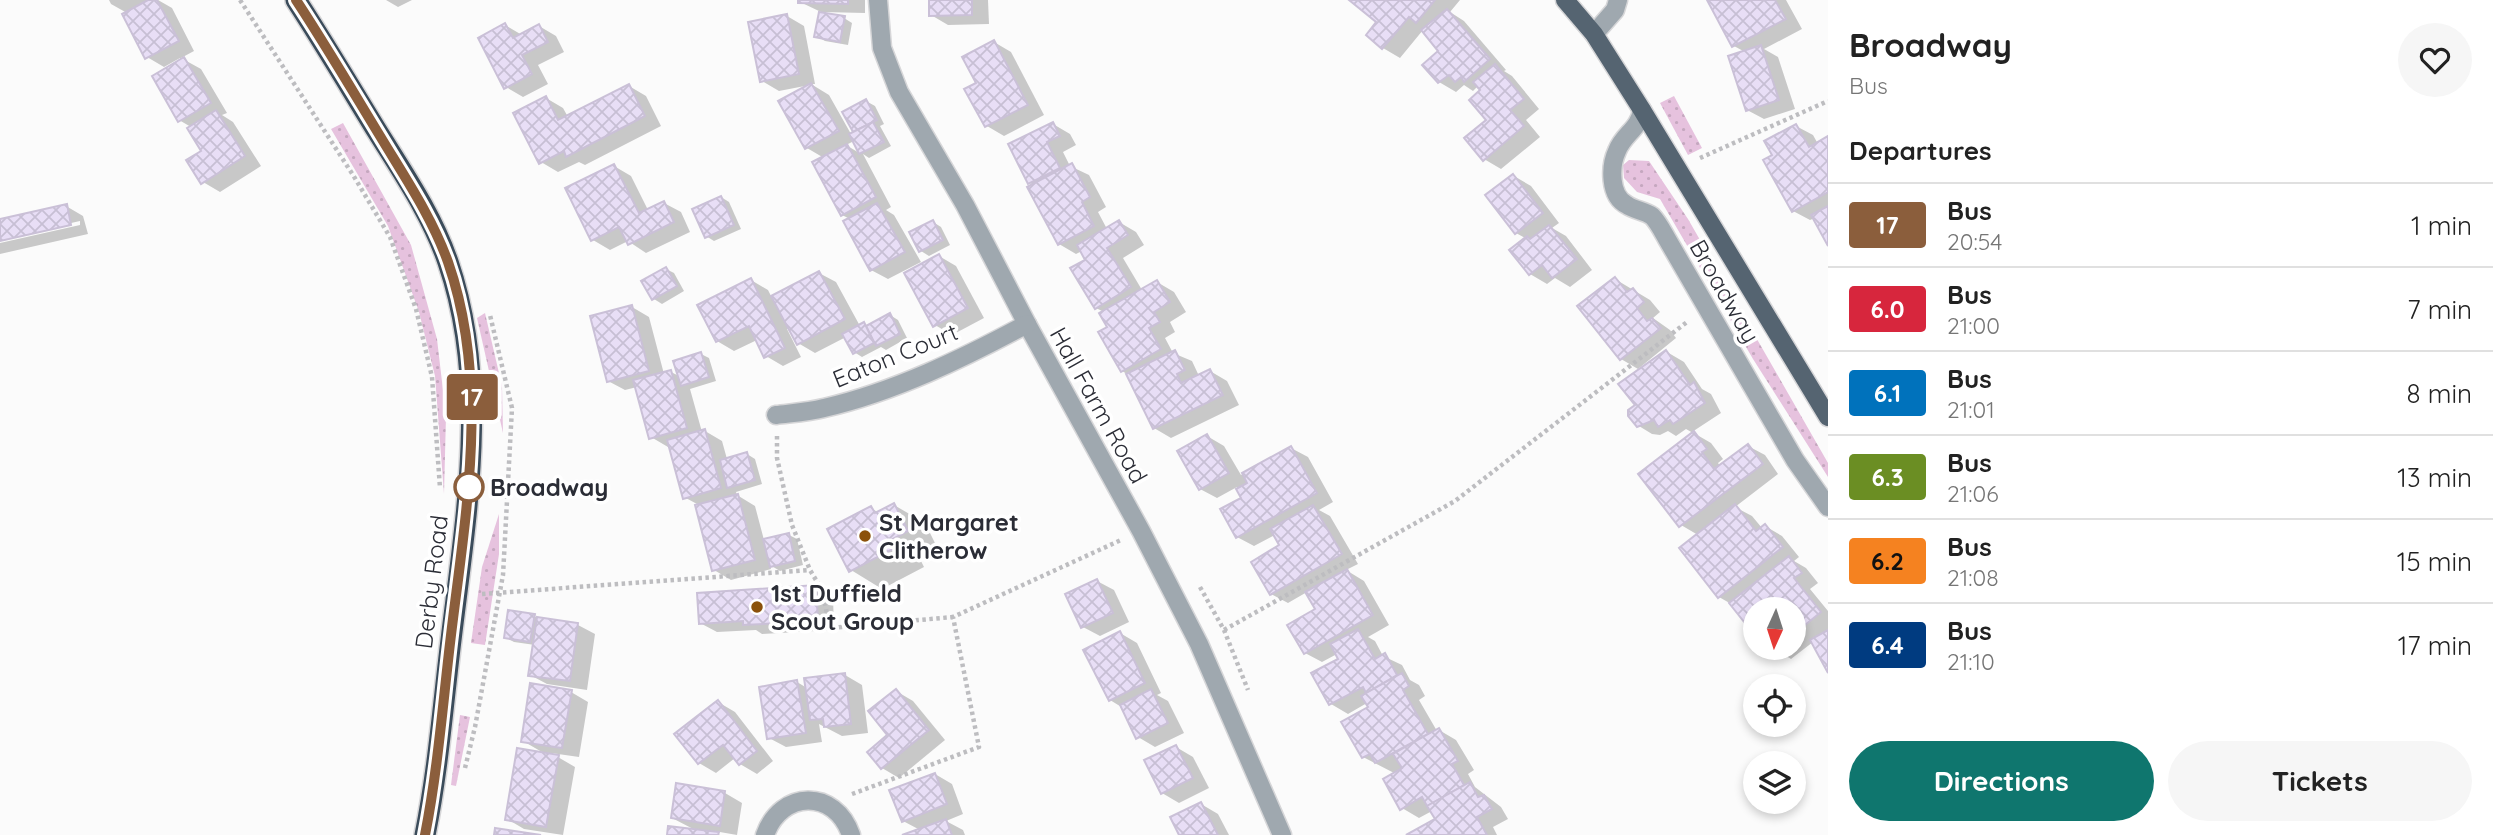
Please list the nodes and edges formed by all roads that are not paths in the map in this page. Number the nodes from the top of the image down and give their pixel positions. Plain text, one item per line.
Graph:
1 (296, 0) edge
2 (878, 0) edge
3 (1565, 0) edge
4 (1618, 0) edge
5 (1594, 34) junction
6 (1642, 110) junction
7 (1027, 324) junction
8 (776, 415) road end
9 (1828, 417) edge
10 (1828, 506) edge
11 (425, 835) edge
12 (765, 835) edge
13 (851, 835) edge
14 (1282, 835) edge

1 - 11 highway, Derby Road
2 - 7 street, Hall Farm Road
3 - 5 main road, Broadway
4 - 5 street
5 - 6 main road, Broadway
6 - 9 main road, Broadway
6 - 10 street, Broadway
7 - 8 street, Eaton Court
7 - 14 street, Hall Farm Road
12 - 13 street

